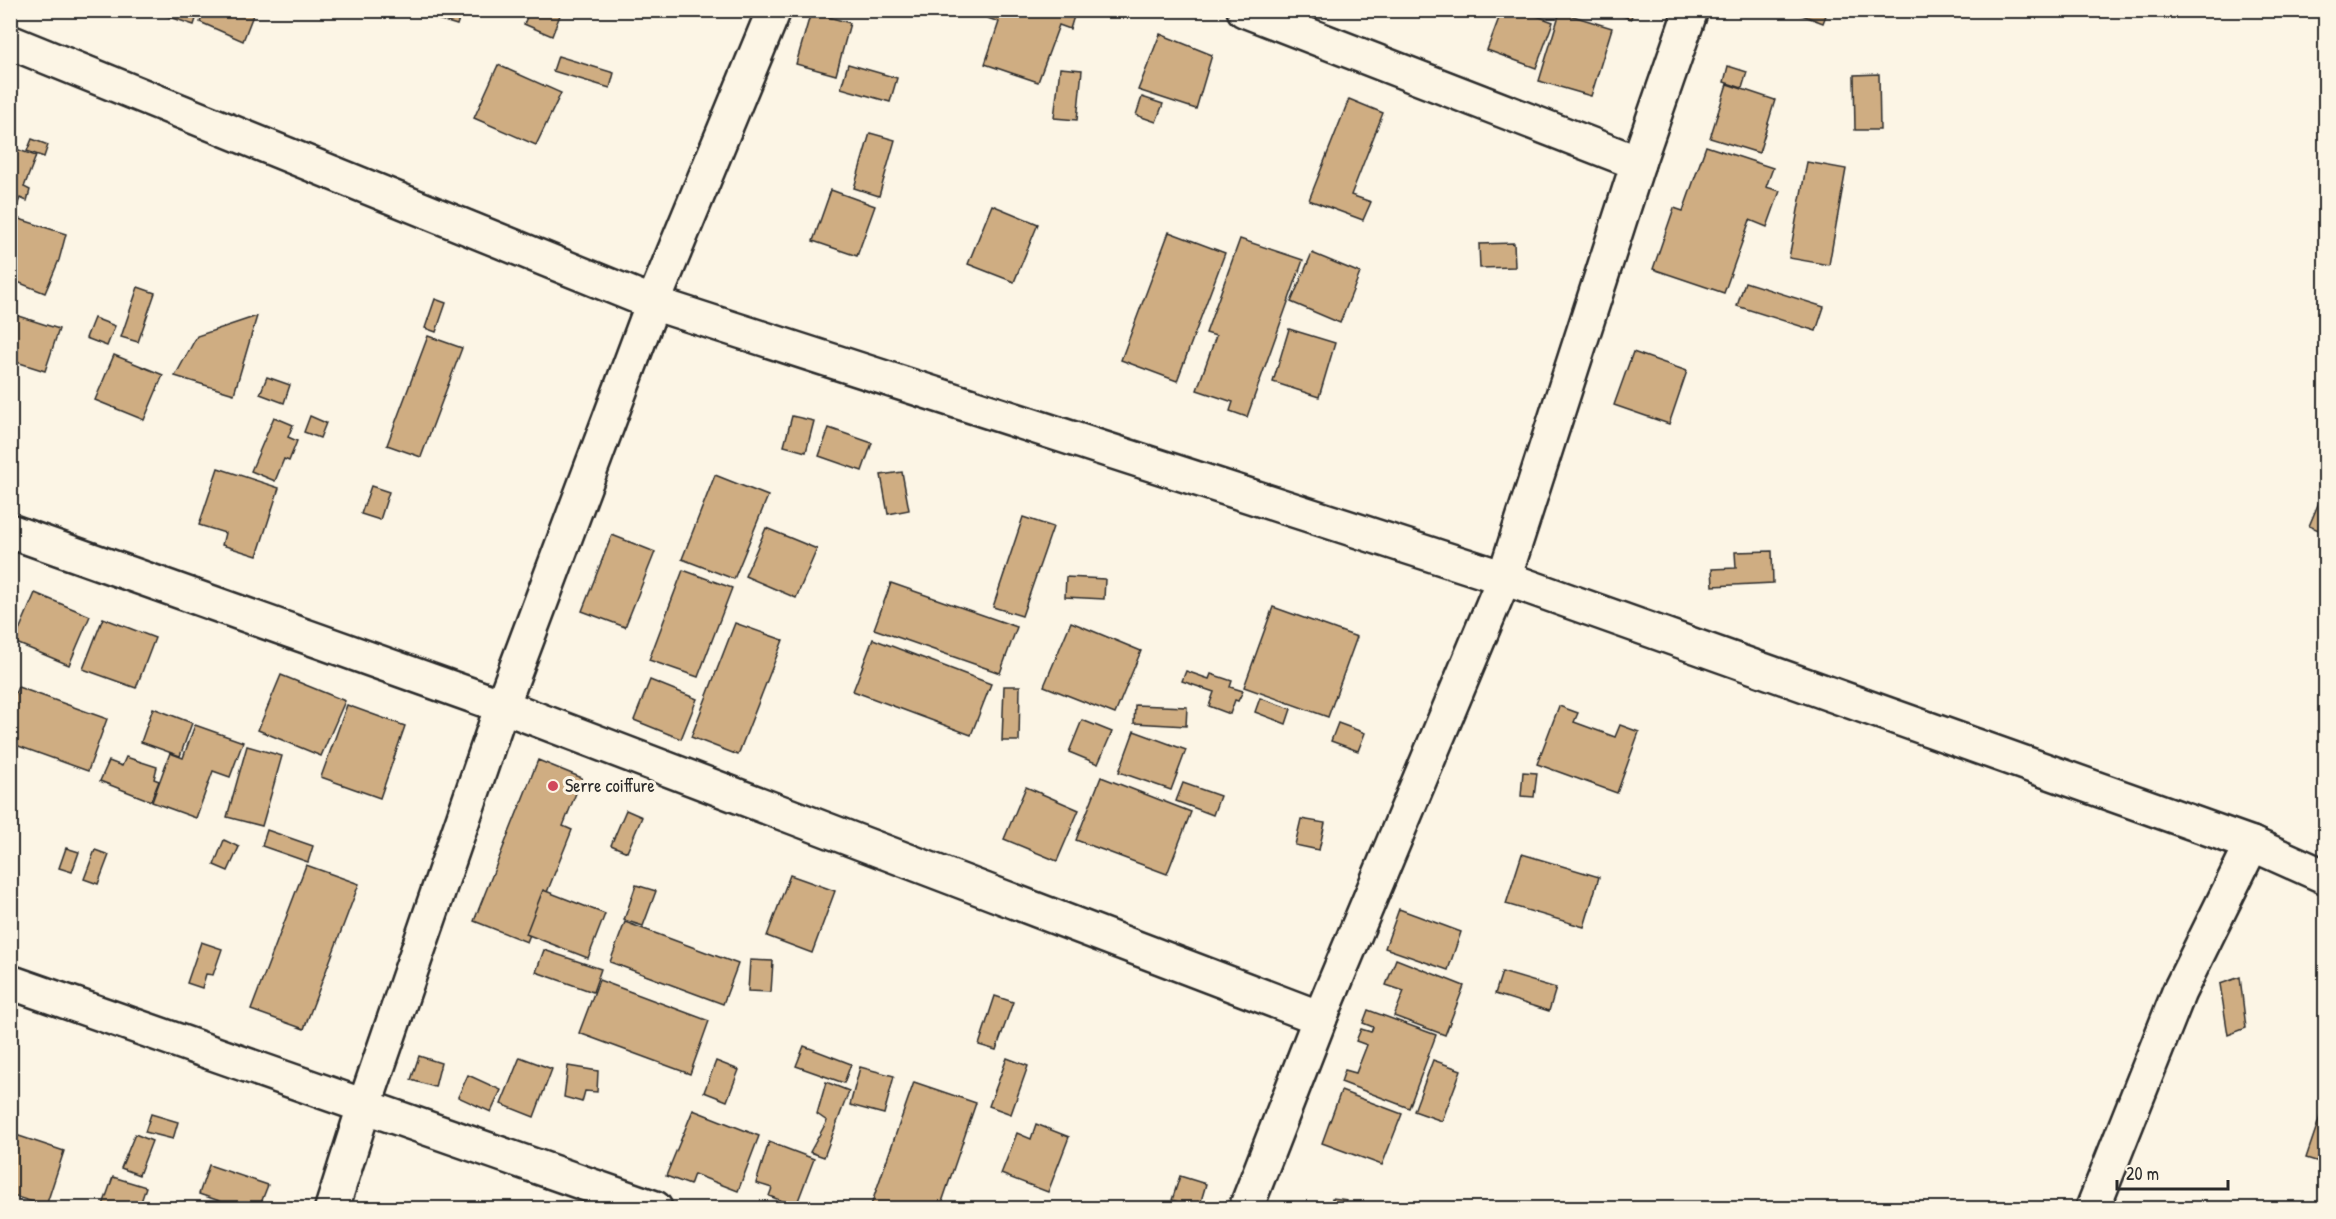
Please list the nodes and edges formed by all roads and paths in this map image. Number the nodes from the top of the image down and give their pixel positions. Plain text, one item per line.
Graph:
1 (774, 10) edge
2 (1244, 10) edge
3 (1691, 10) edge
4 (10, 42) edge
5 (1638, 163) junction
6 (653, 303) junction
7 (10, 531) edge
8 (1504, 578) junction
9 (502, 706) junction
10 (2252, 844) junction
11 (2325, 877) edge
12 (10, 982) edge
13 (1320, 1018) junction
14 (364, 1107) junction
15 (332, 1209) edge
16 (655, 1209) edge
17 (1246, 1209) edge
18 (2093, 1209) edge

1 - 6 street
2 - 5 street
3 - 5 street
4 - 6 street
5 - 8 street
6 - 8 street
6 - 9 street
7 - 9 street
8 - 10 street
8 - 13 street
9 - 13 street
9 - 14 street
10 - 11 street
10 - 18 street
12 - 14 street
13 - 17 street
14 - 15 street
14 - 16 street

